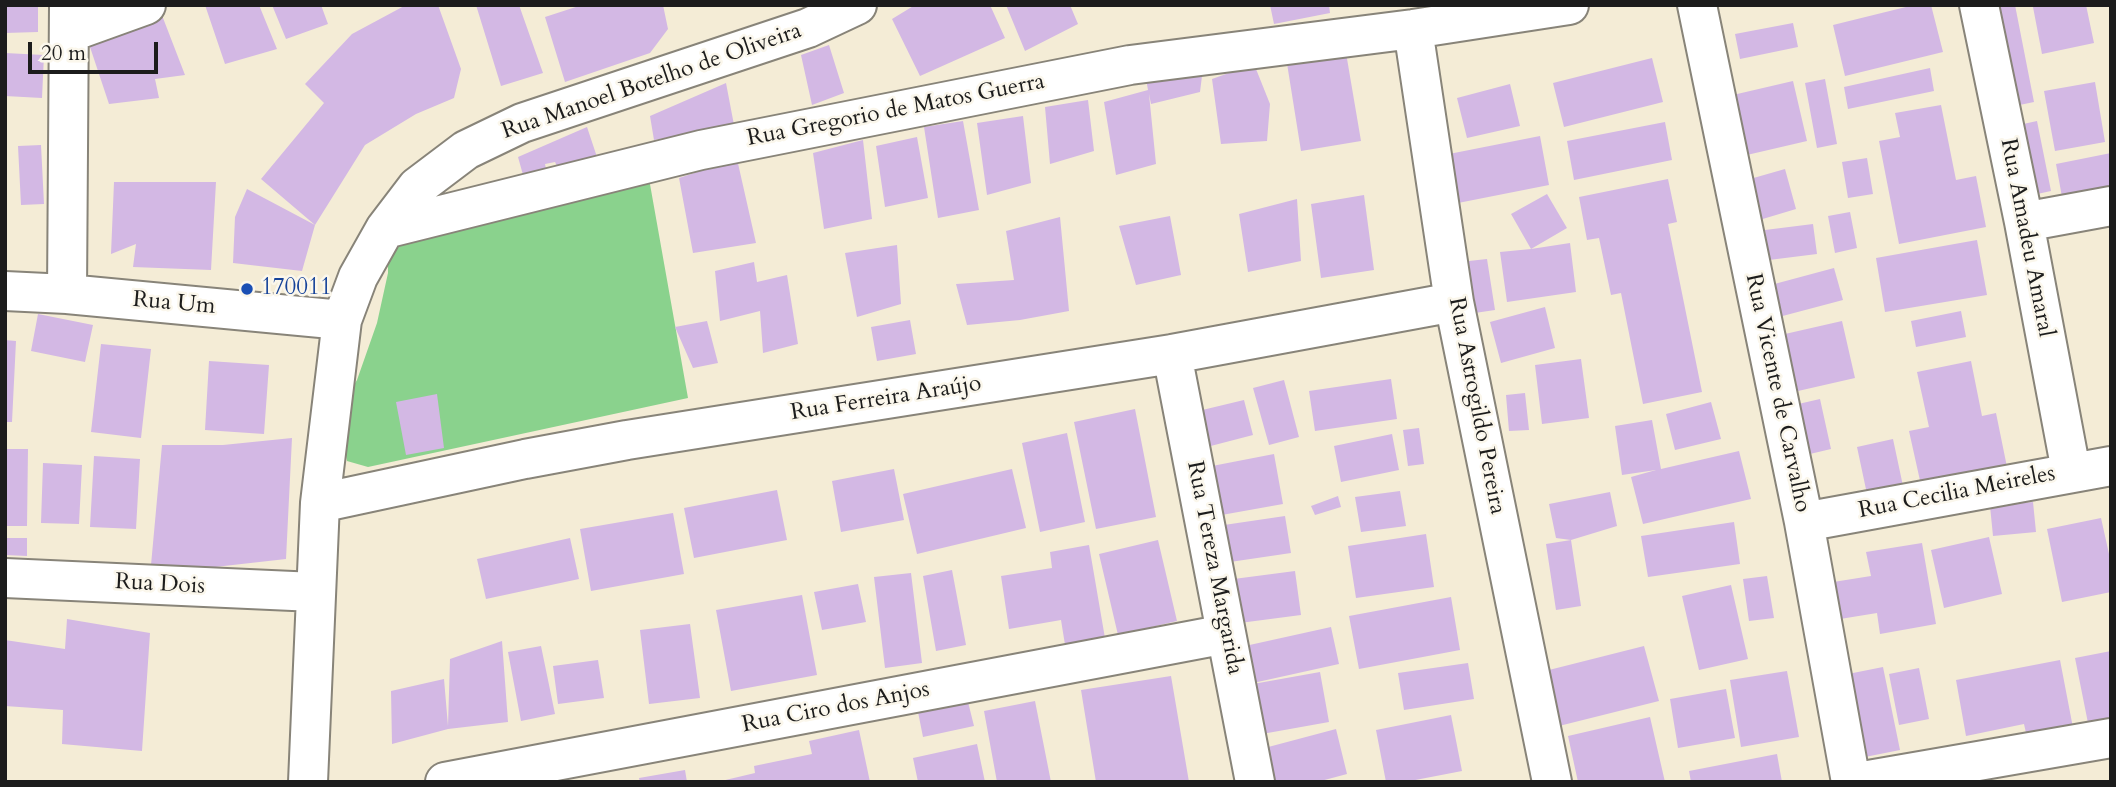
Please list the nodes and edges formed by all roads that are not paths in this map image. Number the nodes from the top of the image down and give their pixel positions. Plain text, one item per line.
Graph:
1 (146, 5) edge
2 (858, 5) edge
3 (1569, 5) edge
4 (1697, 5) edge
5 (1979, 5) edge
6 (70, 19) edge
7 (1413, 29) junction
8 (2111, 206) edge
9 (2024, 222) junction
10 (385, 229) junction
11 (5, 291) edge
12 (67, 294) junction
13 (1454, 302) junction
14 (342, 320) junction
15 (1172, 354) junction
16 (2111, 466) edge
17 (2071, 471) junction
18 (320, 503) junction
19 (1804, 522) junction
20 (5, 578) edge
21 (315, 592) junction
22 (1226, 634) junction
23 (2111, 738) edge
24 (308, 782) edge
25 (445, 782) edge
26 (1255, 782) edge
27 (1552, 782) edge
28 (1851, 782) edge
29 (1857, 782) edge

1 - 6 street
2 - 10 street, Rua Manoel Botelho de Oliveira
3 - 7 street, Rua Gregorio de Matos Guerra
4 - 19 street, Rua Vicente de Carvalho
5 - 9 street, Rua Amadeu Amaral
6 - 12 street
7 - 10 street, Rua Gregorio de Matos Guerra
7 - 13 street, Rua Astrogildo Pereira
8 - 9 street
9 - 17 street, Rua Amadeu Amaral
10 - 14 street, Rua Manoel Botelho de Oliveira
11 - 12 street, Rua Um
12 - 14 street, Rua Um
13 - 15 street, Rua Ferreira Araújo
13 - 27 street, Rua Astrogildo Pereira
14 - 18 street, Rua Manoel Botelho de Oliveira
15 - 18 street, Rua Ferreira Araújo
15 - 22 street, Rua Tereza Margarida
16 - 17 street, Rua Cecilia Meireles
17 - 19 street, Rua Cecilia Meireles
18 - 21 street, Rua Manoel Botelho de Oliveira
19 - 28 street, Rua Vicente de Carvalho
20 - 21 street, Rua Dois
21 - 24 street, Rua Manoel Botelho de Oliveira
22 - 25 street, Rua Ciro dos Anjos
22 - 26 street, Rua Tereza Margarida
23 - 29 street

